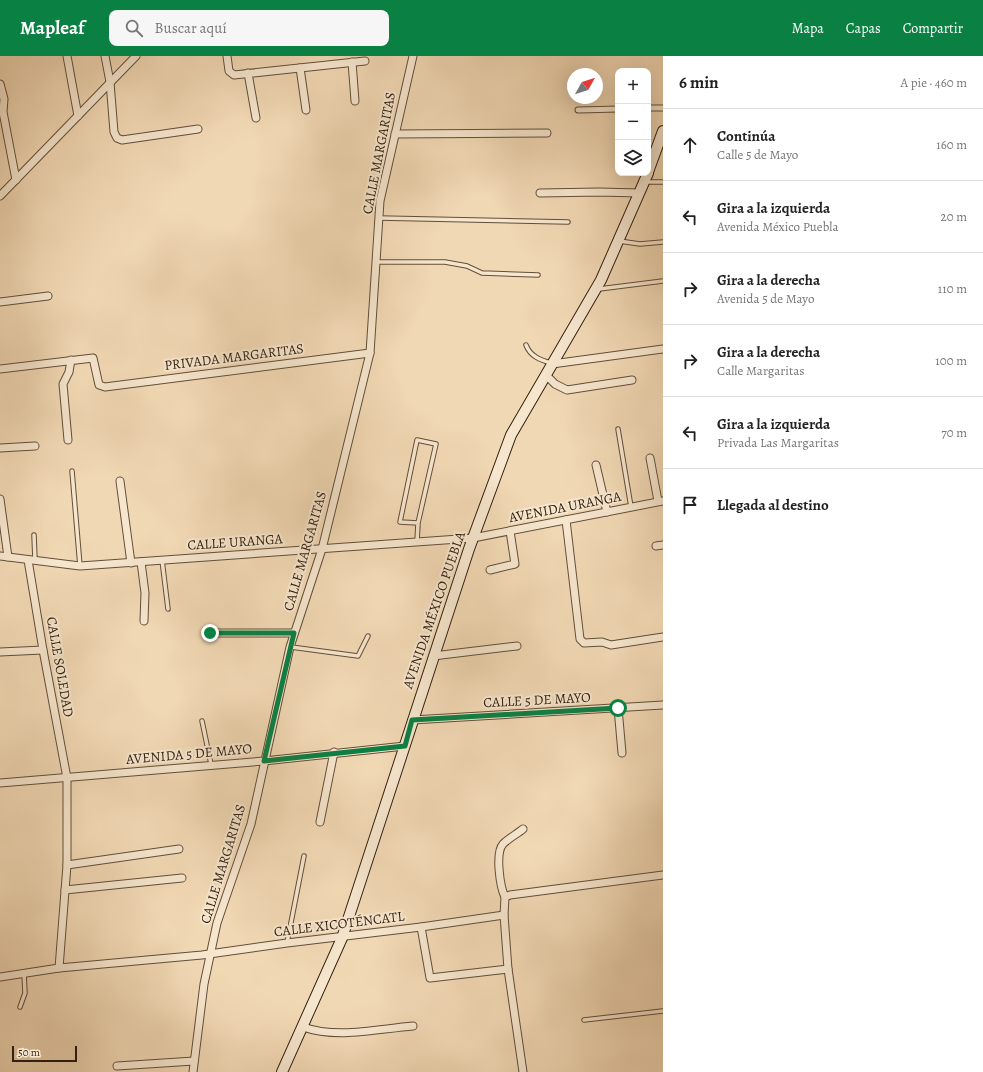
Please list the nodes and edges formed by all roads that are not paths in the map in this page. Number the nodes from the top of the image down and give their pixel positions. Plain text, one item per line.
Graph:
1 (67, 56) edge
2 (105, 56) edge
3 (126, 56) edge
4 (136, 56) edge
5 (228, 56) edge
6 (413, 56) edge
7 (365, 61) dead end
8 (352, 62) junction
9 (128, 65) junction
10 (300, 68) junction
11 (248, 73) junction
12 (110, 82) junction
13 (0, 84) edge
14 (355, 101) dead end
15 (651, 108) edge
16 (663, 108) edge
17 (615, 109) edge
18 (306, 110) dead end
19 (578, 110) dead end
20 (78, 116) junction
21 (256, 118) dead end
22 (198, 129) dead end
23 (663, 131) edge
24 (547, 133) dead end
25 (395, 134) junction
26 (651, 165) edge
27 (647, 176) edge
28 (16, 180) junction
29 (663, 182) edge
30 (540, 193) dead end
31 (640, 193) junction
32 (0, 196) edge
33 (379, 218) junction
34 (568, 222) dead end
35 (619, 241) junction
36 (663, 242) edge
37 (376, 262) junction
38 (538, 275) dead end
39 (663, 281) edge
40 (596, 289) junction
41 (48, 296) dead end
42 (0, 302) edge
43 (526, 345) dead end
44 (663, 349) edge
45 (370, 354) junction
46 (71, 360) junction
47 (552, 364) junction
48 (0, 369) edge
49 (546, 375) junction
50 (632, 380) dead end
51 (618, 429) dead end
52 (68, 440) dead end
53 (35, 446) dead end
54 (0, 448) edge
55 (650, 458) dead end
56 (596, 465) dead end
57 (72, 471) dead end
58 (120, 481) dead end
59 (0, 499) edge
60 (660, 501) edge
61 (631, 507) junction
62 (607, 512) junction
63 (566, 520) junction
64 (418, 523) junction
65 (510, 531) junction
66 (34, 536) dead end
67 (473, 538) junction
68 (417, 542) junction
69 (322, 549) junction
70 (4, 557) edge
71 (162, 560) junction
72 (32, 561) junction
73 (141, 562) junction
74 (131, 563) junction
75 (80, 566) junction
76 (490, 570) dead end
77 (168, 609) dead end
78 (144, 622) dead end
79 (210, 633) dead end
80 (294, 633) junction
81 (368, 636) dead end
82 (663, 637) edge
83 (518, 646) dead end
84 (290, 647) junction
85 (43, 650) junction
86 (0, 652) edge
87 (433, 656) junction
88 (663, 705) edge
89 (618, 708) junction
90 (412, 720) junction
91 (202, 721) dead end
92 (405, 746) junction
93 (334, 752) junction
94 (622, 753) dead end
95 (264, 761) junction
96 (211, 764) junction
97 (67, 778) junction
98 (0, 783) edge
99 (320, 822) dead end
100 (523, 829) dead end
101 (179, 850) dead end
102 (304, 856) dead end
103 (67, 865) junction
104 (663, 875) edge
105 (182, 878) dead end
106 (65, 890) junction
107 (505, 897) junction
108 (504, 915) junction
109 (421, 928) junction
110 (342, 938) junction
111 (287, 943) junction
112 (211, 954) junction
113 (59, 968) junction
114 (508, 969) junction
115 (24, 972) junction
116 (0, 977) edge
117 (20, 1007) dead end
118 (663, 1011) edge
119 (584, 1020) dead end
120 (413, 1026) dead end
121 (302, 1027) junction
122 (194, 1061) junction
123 (117, 1066) dead end
124 (193, 1072) edge
125 (282, 1072) edge
126 (523, 1072) edge

1 - 20 street
2 - 12 street
3 - 9 street
4 - 9 street
5 - 11 street
6 - 25 street, CALLE MARGARITAS
7 - 8 street
8 - 10 street
8 - 14 street
9 - 12 street
10 - 11 street
10 - 18 street
11 - 21 street
12 - 20 street
12 - 22 street
13 - 28 street
15 - 16 street
17 - 19 street
20 - 28 street
23 - 26 main road, AVENIDA MÉXICO PUEBLA
24 - 25 street
25 - 33 street, CALLE MARGARITAS
27 - 29 lane
27 - 31 main road, AVENIDA MÉXICO PUEBLA
28 - 32 street
30 - 31 street
31 - 35 main road, AVENIDA MÉXICO PUEBLA
33 - 34 lane
33 - 37 street, CALLE MARGARITAS
35 - 36 lane
35 - 40 main road, AVENIDA MÉXICO PUEBLA
37 - 38 lane
37 - 45 street, CALLE MARGARITAS
39 - 40 lane
40 - 47 main road, AVENIDA MÉXICO PUEBLA
41 - 42 street
43 - 47 lane
44 - 47 street
45 - 46 street, PRIVADA MARGARITAS
45 - 69 street, CALLE MARGARITAS
46 - 48 street
46 - 52 street
47 - 49 main road, AVENIDA MÉXICO PUEBLA
49 - 50 street
49 - 67 main road, AVENIDA MÉXICO PUEBLA
51 - 61 lane
53 - 54 street
55 - 60 street
56 - 62 street
57 - 75 lane
58 - 74 street
59 - 70 street
60 - 61 street, AVENIDA URANGA
61 - 62 street, AVENIDA URANGA
62 - 63 street, AVENIDA URANGA
63 - 65 street, AVENIDA URANGA
63 - 82 street
64 - 64 lane
64 - 68 lane
65 - 67 street, AVENIDA URANGA
65 - 76 street
66 - 72 lane
67 - 68 street, CALLE URANGA
67 - 87 main road, AVENIDA MÉXICO PUEBLA
68 - 69 street, CALLE URANGA
69 - 71 street, CALLE URANGA
69 - 80 street, CALLE MARGARITAS
70 - 72 street, CALLE URANGA
71 - 73 street, CALLE URANGA
71 - 77 lane
72 - 75 street, CALLE URANGA
72 - 85 street, CALLE SOLEDAD
73 - 74 street, CALLE URANGA
73 - 78 street
74 - 75 street, CALLE URANGA
79 - 80 street
80 - 84 street, CALLE MARGARITAS
81 - 84 lane
83 - 87 street
84 - 95 street, CALLE MARGARITAS
85 - 86 street
85 - 97 street, CALLE SOLEDAD
87 - 90 main road, AVENIDA MÉXICO PUEBLA
88 - 89 street, CALLE 5 DE MAYO
89 - 90 street, CALLE 5 DE MAYO
89 - 94 street
90 - 92 main road, AVENIDA MÉXICO PUEBLA
91 - 96 lane
92 - 93 street, AVENIDA 5 DE MAYO
92 - 110 main road, AVENIDA MÉXICO PUEBLA
93 - 95 street, AVENIDA 5 DE MAYO
93 - 99 street
95 - 96 street, AVENIDA 5 DE MAYO
95 - 112 street, CALLE MARGARITAS
96 - 97 street, AVENIDA 5 DE MAYO
97 - 98 street, AVENIDA 5 DE MAYO
97 - 103 street, CALLE SOLEDAD
100 - 107 street
101 - 103 street
102 - 111 lane
103 - 106 street, CALLE SOLEDAD
104 - 107 street
105 - 106 street
106 - 113 street, CALLE SOLEDAD
107 - 108 street
108 - 109 street, CALLE XICOTÉNCATL
108 - 114 street
109 - 110 street, CALLE XICOTÉNCATL
109 - 114 street
110 - 111 street, CALLE XICOTÉNCATL
110 - 121 main road, AVENIDA MÉXICO PUEBLA
111 - 112 street, CALLE XICOTÉNCATL
112 - 113 street, CALLE XICOTÉNCATL
112 - 122 street, CALLE MARGARITAS
113 - 115 street, CALLE XICOTÉNCATL
114 - 126 street
115 - 116 street, CALLE XICOTÉNCATL
115 - 117 lane
118 - 119 lane
120 - 121 street
121 - 125 main road, AVENIDA MÉXICO PUEBLA
122 - 123 street
122 - 124 street, CALLE MARGARITAS

